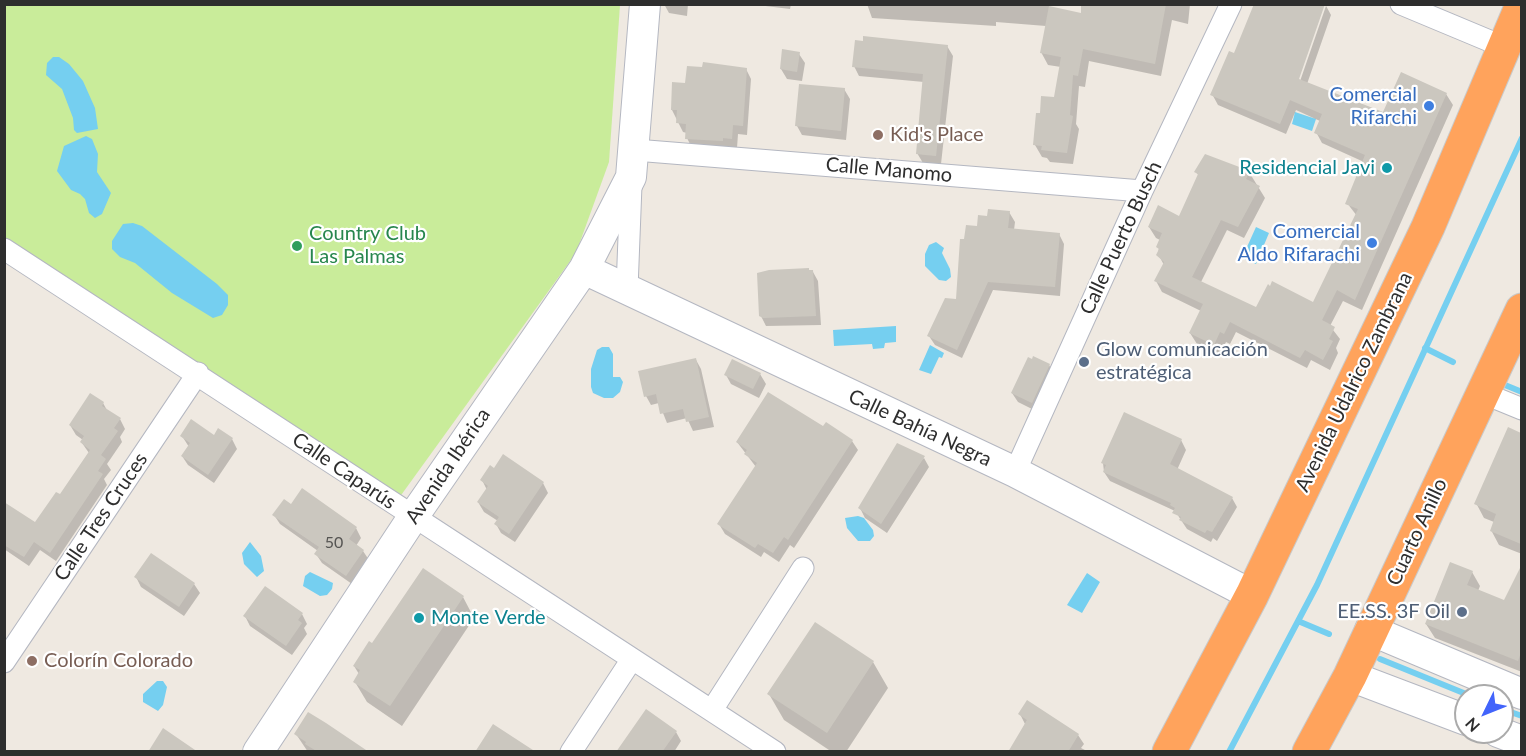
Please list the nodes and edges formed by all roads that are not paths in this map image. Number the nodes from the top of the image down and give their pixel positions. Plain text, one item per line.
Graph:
1 (645, 4) edge
2 (1231, 4) edge
3 (1401, 4) edge
4 (1521, 5) edge
5 (1504, 47) junction
6 (633, 164) junction
7 (1142, 191) junction
8 (4, 249) edge
9 (584, 269) junction
10 (627, 289) junction
11 (1521, 310) edge
12 (198, 373) junction
13 (1483, 393) junction
14 (1521, 409) edge
15 (1015, 472) junction
16 (413, 517) junction
17 (803, 568) dead end
18 (1252, 595) junction
19 (1370, 630) junction
20 (632, 659) junction
21 (4, 662) edge
22 (1350, 676) junction
23 (1521, 694) edge
24 (712, 710) junction
25 (1454, 715) edge
26 (258, 752) edge
27 (571, 752) edge
28 (775, 752) edge
29 (1169, 752) edge
30 (1309, 752) edge

1 - 6 street, Avenida Ibérica
2 - 7 street, Calle Puerto Busch
3 - 5 street
4 - 5 highway, Avenida Udalrico Zambrana
5 - 18 highway, Avenida Udalrico Zambrana
6 - 7 street, Calle Manomo
6 - 9 street, Avenida Ibérica
6 - 10 street, Avenida Ibérica
7 - 15 street, Calle Puerto Busch
8 - 12 street, Calle Caparús
9 - 10 street, Calle Bahía Negra
9 - 16 street, Avenida Ibérica
10 - 15 street, Calle Bahía Negra
11 - 13 highway, Cuarto Anillo
12 - 16 street, Calle Caparús
12 - 21 street, Calle Tres Cruces
13 - 14 street
13 - 19 highway, Cuarto Anillo
15 - 18 street, Calle Bahía Negra
16 - 20 street, Calle Caparús
16 - 26 street, Avenida Ibérica
17 - 24 street
18 - 29 highway, Avenida Udalrico Zambrana
19 - 22 highway, Cuarto Anillo
19 - 23 street
20 - 24 street, Calle Caparús
20 - 27 street
22 - 25 street
22 - 30 highway, Cuarto Anillo
24 - 28 street, Calle Caparús

